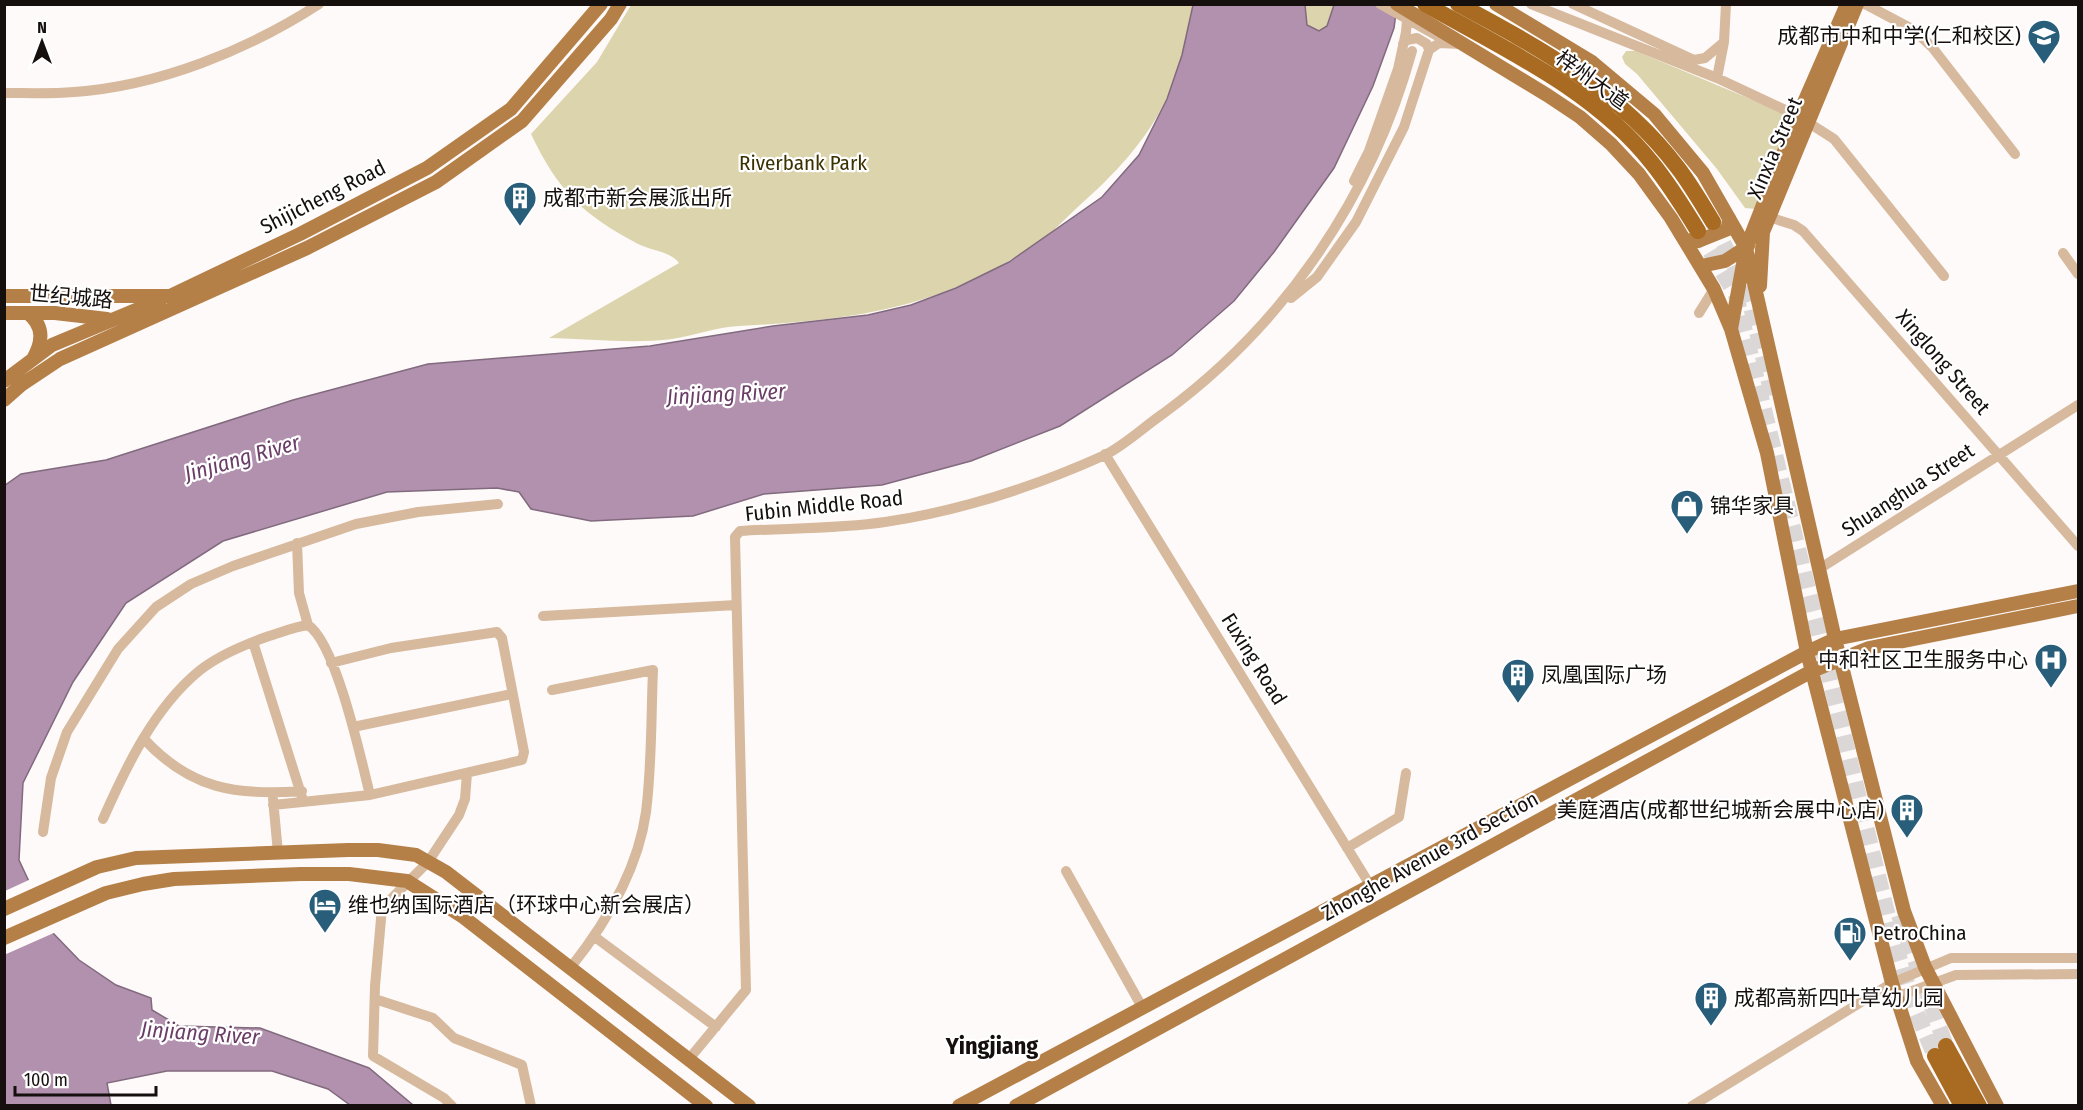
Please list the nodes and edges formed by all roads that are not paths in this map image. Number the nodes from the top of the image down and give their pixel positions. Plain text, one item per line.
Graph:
1 (319, 4) edge
2 (601, 4) edge
3 (620, 4) edge
4 (1380, 4) edge
5 (1425, 4) edge
6 (1458, 4) edge
7 (1496, 4) edge
8 (1531, 4) edge
9 (1573, 4) edge
10 (1726, 4) edge
11 (1847, 4) edge
12 (1857, 4) edge
13 (1865, 4) edge
14 (1401, 11) edge
15 (1448, 42) junction
16 (1724, 42) junction
17 (1462, 44) junction
18 (1408, 47) junction
19 (1429, 50) junction
20 (1717, 78) junction
21 (4, 93) edge
22 (1803, 119) junction
23 (2014, 154) dead end
24 (1769, 217) junction
25 (1721, 220) junction
26 (1763, 232) junction
27 (1692, 235) junction
28 (1746, 248) junction
29 (2063, 253) dead end
30 (1701, 266) junction
31 (2079, 274) edge
32 (1944, 276) dead end
33 (1714, 289) junction
34 (4, 296) edge
35 (170, 296) junction
36 (1277, 310) junction
37 (4, 313) edge
38 (28, 313) junction
39 (1699, 313) dead end
40 (1761, 315) junction
41 (108, 320) junction
42 (133, 326) junction
43 (1731, 329) junction
44 (32, 361) junction
45 (4, 381) edge
46 (4, 400) edge
47 (2079, 405) edge
48 (1105, 454) junction
49 (1998, 455) junction
50 (498, 504) dead end
51 (297, 543) junction
52 (2079, 546) edge
53 (1819, 569) junction
54 (2079, 591) edge
55 (736, 605) junction
56 (2079, 606) edge
57 (543, 616) dead end
58 (308, 625) junction
59 (1835, 639) junction
60 (253, 642) junction
61 (1808, 652) junction
62 (1841, 658) junction
63 (331, 663) junction
64 (1812, 671) junction
65 (552, 690) dead end
66 (512, 694) junction
67 (353, 727) junction
68 (144, 739) junction
69 (467, 773) junction
70 (1406, 773) dead end
71 (302, 791) junction
72 (370, 795) junction
73 (273, 799) junction
74 (302, 803) junction
75 (103, 819) dead end
76 (43, 832) dead end
77 (1347, 848) junction
78 (278, 853) junction
79 (428, 862) junction
80 (1066, 872) dead end
81 (408, 881) junction
82 (1370, 885) junction
83 (4, 909) edge
84 (595, 937) junction
85 (4, 938) edge
86 (2079, 958) edge
87 (571, 967) junction
88 (1924, 967) junction
89 (2079, 974) edge
90 (1892, 982) junction
91 (1933, 983) junction
92 (1896, 997) junction
93 (375, 999) junction
94 (1142, 1007) junction
95 (716, 1027) junction
96 (689, 1059) junction
97 (696, 1103) edge
98 (452, 1106) edge
99 (531, 1106) edge
100 (749, 1106) edge
101 (958, 1106) edge
102 (1016, 1106) edge
103 (1692, 1106) edge
104 (1943, 1106) edge
105 (1962, 1106) edge
106 (1980, 1106) edge
107 (1997, 1106) edge

1 - 21 street
2 - 35 main road, Shijicheng Road
3 - 42 main road, Shijicheng Road
4 - 14 street
5 - 27 highway, 梓州大道
6 - 25 highway, 梓州大道
7 - 25 main road
8 - 20 street
9 - 16 street
10 - 16 street
11 - 22 main road, Xinxia Street
12 - 22 main road, Xinxia Street
13 - 23 street
14 - 15 street
14 - 17 main road
14 - 18 street, Fubin Middle Road
15 - 17 street
15 - 19 street
16 - 20 street
17 - 27 main road
18 - 19 street
18 - 36 street, Fubin Middle Road
19 - 36 street
20 - 22 street
22 - 24 main road, Xinxia Street
22 - 28 main road, Xinxia Street
22 - 32 street
24 - 26 main road, Xinxia Street
24 - 49 street, Xinglong Street
25 - 27 main road
25 - 28 main road
26 - 28 main road
26 - 40 main road, Xinxia Street
27 - 30 main road
28 - 30 main road
28 - 40 main road
28 - 43 main road, Xinxia Street
29 - 31 street
30 - 33 main road
33 - 39 street
33 - 43 main road
34 - 35 main road, Shijicheng Road
35 - 41 main road
36 - 48 street, Fubin Middle Road
37 - 38 main road, 世纪城路
38 - 41 main road, 世纪城路
38 - 44 main road
40 - 53 main road
41 - 42 main road, 世纪城路
41 - 44 main road
42 - 46 main road, Shijicheng Road
43 - 61 main road
44 - 45 main road
47 - 49 street, Shuanghua Street
48 - 55 street, Fubin Middle Road
48 - 77 street, Fuxing Road
49 - 52 street, Xinglong Street
49 - 53 street, Shuanghua Street
50 - 51 street
51 - 58 street
51 - 76 street
53 - 59 main road
54 - 59 main road
55 - 57 street
55 - 95 street
56 - 62 main road, Zhonghe Avenue 3rd Section
58 - 60 street
58 - 63 street
59 - 61 main road
59 - 62 main road
60 - 68 street
60 - 71 street
61 - 64 main road
61 - 82 main road
62 - 64 main road, Zhonghe Avenue 3rd Section
62 - 88 main road
63 - 66 street
63 - 67 street
64 - 90 main road
64 - 102 main road, Zhonghe Avenue 3rd Section
65 - 84 street
66 - 67 street
66 - 69 street
67 - 72 street
68 - 73 street
68 - 75 street
69 - 72 street
69 - 79 street
70 - 77 street
71 - 73 street
71 - 74 street
72 - 74 street
73 - 74 street
73 - 78 street
77 - 82 street, Fuxing Road
78 - 79 main road
78 - 83 main road
79 - 81 street
79 - 87 main road
80 - 94 street
81 - 85 main road
81 - 93 street
81 - 97 main road
82 - 94 main road
84 - 87 street
84 - 95 street
86 - 88 street
87 - 96 main road
88 - 90 street
88 - 91 main road
89 - 91 street
90 - 92 main road
90 - 103 street
91 - 92 street
91 - 107 main road
92 - 104 main road
93 - 98 street
93 - 99 street
94 - 101 main road
95 - 96 street
96 - 100 main road
105 - 106 highway

